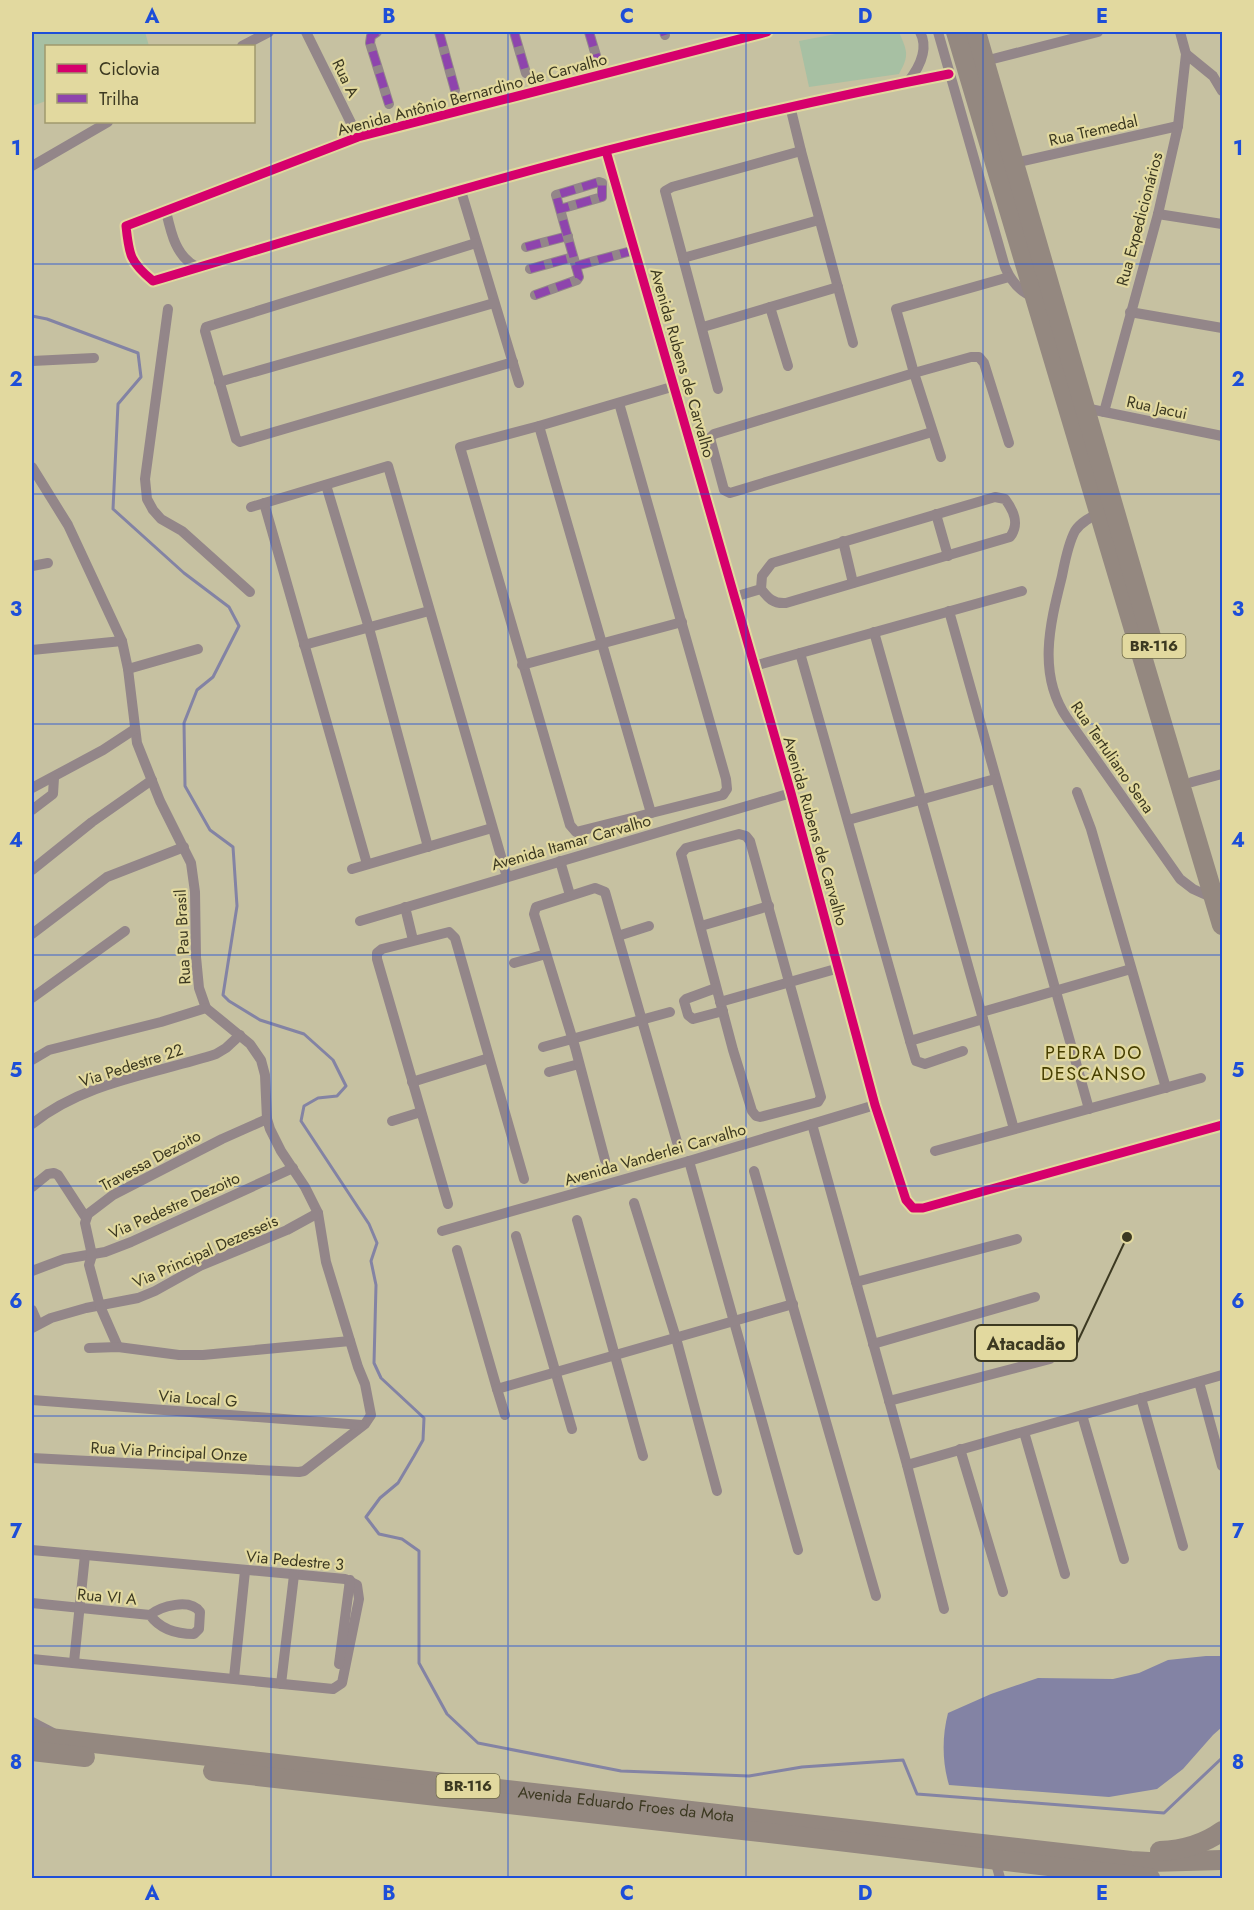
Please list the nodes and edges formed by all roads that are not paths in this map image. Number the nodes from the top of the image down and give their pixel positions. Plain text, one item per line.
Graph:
1 (269, 32) edge
2 (306, 32) edge
3 (377, 32) edge
4 (439, 32) edge
5 (514, 32) edge
6 (589, 32) edge
7 (767, 32) edge
8 (920, 32) edge
9 (938, 32) edge
10 (956, 32) edge
11 (976, 32) edge
12 (1098, 32) edge
13 (1180, 32) edge
14 (244, 45) edge
15 (1186, 54) junction
16 (597, 59) dead end
17 (985, 62) junction
18 (526, 73) dead end
19 (949, 74) junction
20 (908, 82) junction
21 (455, 90) dead end
22 (1222, 91) edge
23 (389, 104) dead end
24 (790, 106) junction
25 (106, 123) edge
26 (1178, 126) junction
27 (358, 137) junction
28 (606, 151) junction
29 (801, 151) junction
30 (1014, 163) junction
31 (32, 166) edge
32 (461, 191) junction
33 (560, 209) dead end
34 (166, 211) junction
35 (1158, 214) junction
36 (819, 220) junction
37 (1222, 224) edge
38 (568, 236) junction
39 (476, 243) junction
40 (526, 247) dead end
41 (635, 250) junction
42 (683, 258) junction
43 (575, 261) junction
44 (197, 267) junction
45 (530, 269) dead end
46 (1009, 277) junction
47 (838, 287) junction
48 (534, 294) dead end
49 (1042, 296) junction
50 (494, 303) junction
51 (770, 307) junction
52 (168, 309) dead end
53 (1130, 312) junction
54 (703, 327) junction
55 (1222, 328) edge
56 (853, 344) dead end
57 (94, 358) dead end
58 (32, 361) edge
59 (513, 362) junction
60 (788, 366) dead end
61 (914, 373) junction
62 (219, 382) junction
63 (519, 383) dead end
64 (675, 387) junction
65 (718, 389) dead end
66 (619, 403) junction
67 (1085, 408) junction
68 (1104, 412) junction
69 (539, 426) junction
70 (933, 432) junction
71 (1222, 436) edge
72 (1009, 443) dead end
73 (941, 457) dead end
74 (32, 467) edge
75 (36, 485) edge
76 (326, 485) junction
77 (264, 503) junction
78 (251, 507) dead end
79 (1101, 512) junction
80 (936, 514) junction
81 (843, 542) junction
82 (948, 556) junction
83 (48, 563) dead end
84 (32, 566) edge
85 (853, 583) junction
86 (761, 588) junction
87 (1022, 591) dead end
88 (250, 592) dead end
89 (734, 597) junction
90 (949, 610) junction
91 (429, 611) junction
92 (682, 622) junction
93 (369, 628) junction
94 (874, 632) junction
95 (122, 641) junction
96 (602, 643) junction
97 (304, 645) junction
98 (198, 649) dead end
99 (32, 650) edge
100 (800, 652) junction
101 (522, 665) junction
102 (754, 666) junction
103 (128, 669) junction
104 (135, 729) junction
105 (1222, 774) edge
106 (54, 778) junction
107 (995, 778) junction
108 (152, 780) junction
109 (1192, 782) junction
110 (32, 788) edge
111 (1077, 792) dead end
112 (791, 794) junction
113 (921, 800) junction
114 (32, 810) edge
115 (651, 813) junction
116 (848, 820) junction
117 (492, 828) junction
118 (184, 847) junction
119 (428, 847) junction
120 (560, 861) junction
121 (367, 864) junction
122 (352, 869) dead end
123 (32, 870) edge
124 (507, 877) junction
125 (1218, 892) edge
126 (570, 895) junction
127 (769, 906) junction
128 (405, 907) junction
129 (360, 921) dead end
130 (1222, 925) edge
131 (649, 926) dead end
132 (701, 926) junction
133 (125, 931) dead end
134 (32, 934) edge
135 (618, 936) junction
136 (413, 940) junction
137 (546, 954) junction
138 (514, 963) dead end
139 (839, 968) junction
140 (1131, 969) junction
141 (790, 982) junction
142 (716, 988) junction
143 (1055, 992) junction
144 (32, 998) edge
145 (721, 1006) junction
146 (206, 1008) junction
147 (670, 1012) dead end
148 (982, 1015) junction
149 (641, 1020) junction
150 (240, 1035) junction
151 (573, 1039) junction
152 (910, 1041) junction
153 (543, 1047) dead end
154 (963, 1052) dead end
155 (489, 1058) junction
156 (32, 1060) edge
157 (579, 1064) junction
158 (549, 1072) dead end
159 (1201, 1078) dead end
160 (412, 1082) junction
161 (1166, 1088) junction
162 (875, 1105) junction
163 (1089, 1109) junction
164 (421, 1112) junction
165 (267, 1119) junction
166 (392, 1121) dead end
167 (32, 1124) edge
168 (812, 1124) junction
169 (1222, 1125) edge
170 (1014, 1129) junction
171 (677, 1142) dead end
172 (935, 1151) dead end
173 (605, 1160) dead end
174 (689, 1161) junction
175 (293, 1168) junction
176 (754, 1171) dead end
177 (524, 1179) dead end
178 (32, 1187) edge
179 (634, 1203) dead end
180 (448, 1204) dead end
181 (318, 1213) junction
182 (86, 1218) junction
183 (577, 1220) dead end
184 (442, 1231) dead end
185 (516, 1236) dead end
186 (1017, 1239) dead end
187 (457, 1250) dead end
188 (92, 1255) junction
189 (32, 1271) edge
190 (856, 1282) junction
191 (1035, 1297) dead end
192 (793, 1304) junction
193 (100, 1306) junction
194 (32, 1310) edge
195 (734, 1321) junction
196 (35, 1326) edge
197 (676, 1338) junction
198 (350, 1341) junction
199 (873, 1344) junction
200 (118, 1347) junction
201 (89, 1348) dead end
202 (615, 1356) junction
203 (1050, 1359) dead end
204 (555, 1374) junction
205 (1222, 1375) edge
206 (1198, 1382) junction
207 (497, 1389) junction
208 (1141, 1398) junction
209 (32, 1401) edge
210 (889, 1401) junction
211 (505, 1415) dead end
212 (1082, 1415) junction
213 (362, 1425) junction
214 (572, 1429) dead end
215 (1024, 1432) junction
216 (960, 1449) junction
217 (643, 1456) dead end
218 (32, 1459) edge
219 (907, 1465) junction
220 (1222, 1466) edge
221 (717, 1491) dead end
222 (1183, 1546) dead end
223 (798, 1550) dead end
224 (32, 1551) edge
225 (85, 1555) junction
226 (1124, 1559) dead end
227 (245, 1571) junction
228 (1065, 1574) dead end
229 (294, 1575) junction
230 (1003, 1592) dead end
231 (876, 1596) dead end
232 (32, 1603) edge
233 (79, 1608) junction
234 (944, 1609) dead end
235 (150, 1615) junction
236 (32, 1659) edge
237 (74, 1662) junction
238 (234, 1678) junction
239 (281, 1684) junction
240 (32, 1722) edge
241 (32, 1736) edge
242 (66, 1741) junction
243 (32, 1751) edge
244 (1222, 1831) edge
245 (1041, 1858) junction
246 (1222, 1860) edge
247 (997, 1869) edge
248 (1084, 1878) edge
249 (1150, 1878) edge

1 - 14 street
2 - 27 street, Rua A
3 - 23 street
4 - 21 street
5 - 18 street
6 - 16 street
7 - 27 street, Avenida Antônio Bernardino de Carvalho
8 - 20 street
9 - 19 street
10 - 49 highway
11 - 17 highway
12 - 17 street
13 - 15 street, Rua Expedicionários
15 - 22 street
15 - 26 street, Rua Expedicionários
17 - 30 highway
19 - 20 street
19 - 46 street
20 - 24 street
24 - 28 street
24 - 29 street
25 - 31 street
26 - 30 street, Rua Tremedal
26 - 35 street, Rua Expedicionários
27 - 34 street, Avenida Antônio Bernardino de Carvalho
28 - 32 street
28 - 41 street, Avenida Rubens de Carvalho
29 - 36 street
29 - 42 street
30 - 49 highway
32 - 39 street
32 - 44 street, Avenida Antônio Bernardino de Carvalho
33 - 38 street
34 - 44 street
34 - 44 street, Avenida Antônio Bernardino de Carvalho
35 - 37 street
35 - 53 street, Rua Expedicionários
36 - 42 street
36 - 47 street
38 - 40 street
38 - 43 street
39 - 50 street
39 - 62 street
41 - 43 street
41 - 64 street, Avenida Rubens de Carvalho
42 - 54 street
43 - 45 street
43 - 48 street
46 - 49 street
46 - 61 street
47 - 51 street
47 - 56 street
49 - 67 highway
49 - 79 highway
50 - 59 street
50 - 62 street
51 - 54 street
51 - 60 street
52 - 88 street
53 - 55 street
53 - 68 street, Rua Expedicionários
54 - 65 street
57 - 58 street
59 - 62 street
59 - 63 street
61 - 70 street
61 - 70 street
61 - 72 street
64 - 66 street
64 - 89 street, Avenida Rubens de Carvalho
66 - 69 street
66 - 92 street
67 - 68 street, Rua Jacui
67 - 109 highway, BR-116
68 - 71 street, Rua Jacui
69 - 96 street
69 - 101 street
70 - 73 street
74 - 75 street, Rua Pau Brasil
75 - 95 street, Rua Pau Brasil
76 - 77 street
76 - 91 street
76 - 93 street
77 - 78 street
77 - 97 street
79 - 125 highway
79 - 125 street, Rua Tertuliano Sena
80 - 81 street
80 - 82 street
80 - 82 street
81 - 85 street
81 - 86 street
82 - 85 street
83 - 84 street
85 - 86 street
86 - 89 street
87 - 90 street
89 - 102 street, Avenida Rubens de Carvalho
90 - 94 street
90 - 107 street
91 - 93 street
91 - 117 street
92 - 96 street
92 - 115 street
93 - 97 street
93 - 119 street
94 - 100 street
94 - 113 street
95 - 99 street
95 - 103 street, Rua Pau Brasil
96 - 101 street
96 - 115 street
97 - 121 street
98 - 103 street
100 - 102 street
100 - 116 street
101 - 115 street
102 - 112 street, Avenida Rubens de Carvalho
103 - 104 street, Rua Pau Brasil
104 - 106 street
104 - 108 street, Rua Pau Brasil
105 - 109 street
106 - 110 street
106 - 114 street
107 - 113 street
107 - 143 street
108 - 118 street, Rua Pau Brasil
108 - 123 street
109 - 125 highway, BR-116
111 - 140 street
112 - 120 street, Avenida Itamar Carvalho
112 - 139 street, Avenida Rubens de Carvalho
113 - 116 street
113 - 148 street
116 - 152 street
117 - 119 street
117 - 124 street
118 - 134 street
118 - 146 street, Rua Pau Brasil
119 - 121 street
120 - 124 street, Avenida Itamar Carvalho
120 - 126 street
121 - 122 street
124 - 128 street, Avenida Itamar Carvalho
125 - 130 highway
126 - 135 street
126 - 137 street
127 - 132 street
127 - 132 street
127 - 141 street
128 - 129 street, Avenida Itamar Carvalho
128 - 136 street
131 - 135 street
132 - 142 street
133 - 144 street
135 - 149 street
136 - 155 street
136 - 160 street
137 - 138 street
137 - 151 street
139 - 141 street
139 - 162 street, Avenida Rubens de Carvalho
140 - 143 street
140 - 161 street
141 - 145 street
141 - 145 street
142 - 145 street
142 - 145 street
143 - 148 street
143 - 163 street
146 - 150 street
146 - 156 street
147 - 149 street
148 - 152 street
148 - 170 street
149 - 151 street
149 - 171 street
150 - 165 street
150 - 167 street, Via Pedestre 22
151 - 153 street
151 - 157 street
152 - 154 street
155 - 160 street
155 - 177 street
157 - 158 street
157 - 173 street
159 - 161 street
160 - 164 street
161 - 163 street
162 - 168 street, Avenida Vanderlei Carvalho
162 - 169 street, Avenida Rubens de Carvalho
163 - 170 street
164 - 166 street
164 - 180 street
165 - 175 street
165 - 182 street, Travessa Dezoito
168 - 174 street, Avenida Vanderlei Carvalho
168 - 190 street
170 - 172 street
174 - 184 street, Avenida Vanderlei Carvalho
174 - 195 street
175 - 181 street
175 - 188 street, Via Pedestre Dezoito
176 - 192 street
178 - 182 street
179 - 197 street
181 - 193 street, Via Principal Dezesseis
181 - 198 street
182 - 188 street
183 - 202 street
185 - 204 street
186 - 190 street
187 - 207 street
188 - 189 street, Via Pedestre Dezoito
188 - 193 street
190 - 199 street
191 - 199 street
192 - 195 street
192 - 231 street
193 - 196 street, Via Principal Dezesseis
193 - 200 street
194 - 196 street
195 - 197 street
195 - 223 street
197 - 202 street
197 - 221 street
198 - 200 street
198 - 213 street
199 - 210 street
200 - 201 street
202 - 204 street
202 - 217 street
203 - 210 street
204 - 207 street
204 - 214 street
205 - 206 street
206 - 208 street
206 - 220 street
207 - 211 street
208 - 212 street
208 - 222 street
209 - 213 street, Via Local G
210 - 219 street
212 - 215 street
212 - 226 street
213 - 218 street, Rua Via Principal Onze
215 - 216 street
215 - 228 street
216 - 219 street
216 - 230 street
219 - 234 street
224 - 225 street, Via Pedestre 3
225 - 227 street, Via Pedestre 3
225 - 233 street
227 - 229 street, Via Pedestre 3
227 - 238 street
229 - 239 street
229 - 239 street, Via Pedestre 3
232 - 233 street, Rua VI A
233 - 235 street, Rua VI A
233 - 237 street
235 - 235 street, Rua VI A
236 - 237 street, Via Pedestre 3
237 - 238 street, Via Pedestre 3
238 - 239 street, Via Pedestre 3
240 - 242 street
241 - 242 highway, Avenida Eduardo Froes da Mota / BR-116
242 - 245 highway, Avenida Eduardo Froes da Mota / BR-116
243 - 247 highway, Avenida Eduardo Froes da Mota
244 - 245 highway
245 - 246 highway, Avenida Eduardo Froes da Mota
245 - 247 highway, Avenida Eduardo Froes da Mota
245 - 248 highway
245 - 249 highway, Avenida Eduardo Froes da Mota

